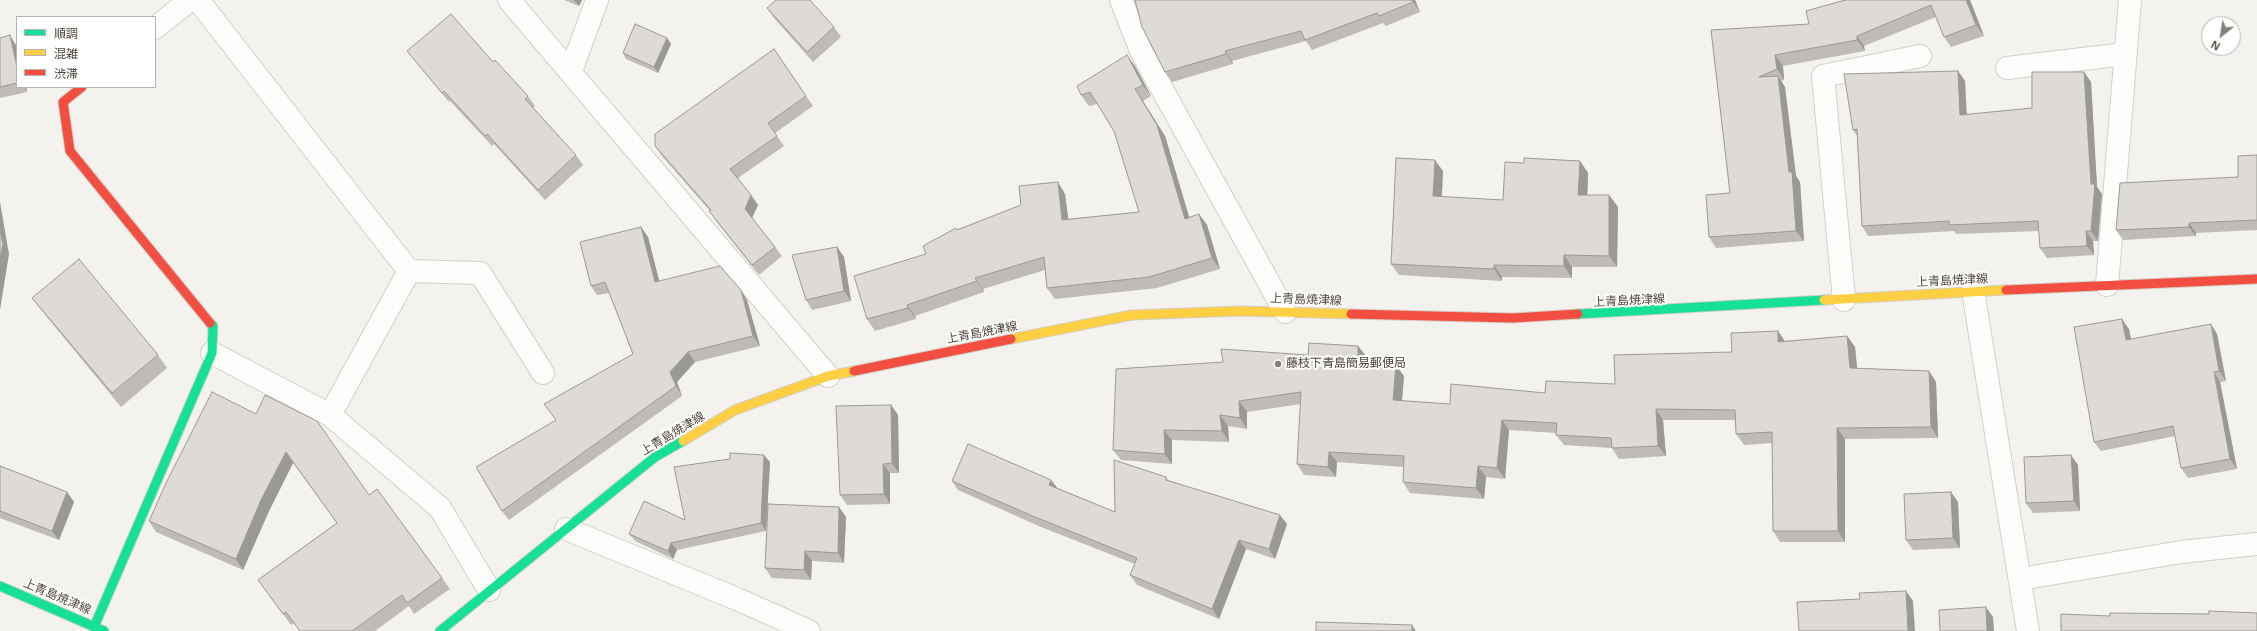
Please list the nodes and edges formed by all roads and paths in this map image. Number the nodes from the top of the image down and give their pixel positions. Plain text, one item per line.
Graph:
1 (190, 0) edge
2 (198, 0) edge
3 (509, 0) edge
4 (597, 0) edge
5 (1121, 0) edge
6 (2130, 0) edge
7 (156, 27) edge
8 (2126, 54) junction
9 (1920, 56) dead end
10 (2007, 68) dead end
11 (571, 71) junction
12 (81, 88) edge
13 (409, 270) junction
14 (2257, 278) edge
15 (2107, 285) junction
16 (1973, 292) junction
17 (1844, 300) junction
18 (1285, 312) junction
19 (212, 353) junction
20 (543, 373) dead end
21 (828, 376) junction
22 (330, 415) junction
23 (566, 529) junction
24 (2257, 544) edge
25 (2020, 579) junction
26 (0, 586) edge
27 (489, 590) junction
28 (94, 626) junction
29 (104, 631) edge
30 (440, 631) edge
31 (809, 631) edge
32 (2028, 631) edge

1 - 7 street
2 - 13 street
3 - 11 street
4 - 11 street
5 - 18 street
6 - 8 street
8 - 10 street
8 - 15 street
9 - 17 street
11 - 21 street
12 - 19 main road
13 - 20 street
13 - 22 street
14 - 15 main road, 上青島焼津線
15 - 16 main road, 上青島焼津線
16 - 17 main road, 上青島焼津線
16 - 25 street
17 - 18 main road, 上青島焼津線
18 - 21 main road, 上青島焼津線
19 - 22 street
19 - 28 main road
21 - 23 main road, 上青島焼津線
22 - 27 street
23 - 27 main road, 上青島焼津線
23 - 31 street
24 - 25 street
25 - 32 street
26 - 28 main road, 上青島焼津線
27 - 30 main road, 上青島焼津線
28 - 29 main road, 上青島焼津線

